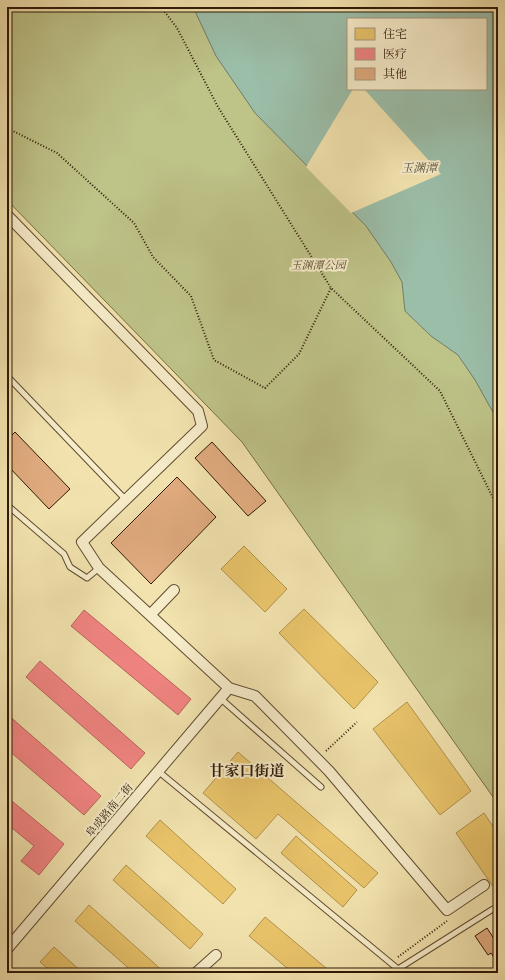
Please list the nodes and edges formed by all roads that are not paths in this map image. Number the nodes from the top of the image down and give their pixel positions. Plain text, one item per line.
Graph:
1 (7, 215) edge
2 (7, 376) edge
3 (126, 500) junction
4 (7, 505) edge
5 (99, 568) junction
6 (174, 590) dead end
7 (150, 615) junction
8 (229, 688) junction
9 (220, 698) junction
10 (158, 771) junction
11 (321, 787) dead end
12 (484, 885) dead end
13 (494, 909) dead end
14 (7, 949) edge
15 (216, 955) dead end
16 (398, 969) junction
17 (196, 973) edge
18 (409, 973) edge

1 - 3 street
2 - 3 lane
3 - 5 street
4 - 5 lane
5 - 7 street
6 - 7 street
7 - 8 street
8 - 9 street, 阜成路南二街
8 - 12 street
9 - 10 street, 阜成路南二街
9 - 11 lane
10 - 14 street, 阜成路南二街
10 - 16 lane
13 - 16 lane
15 - 17 street
16 - 18 lane

